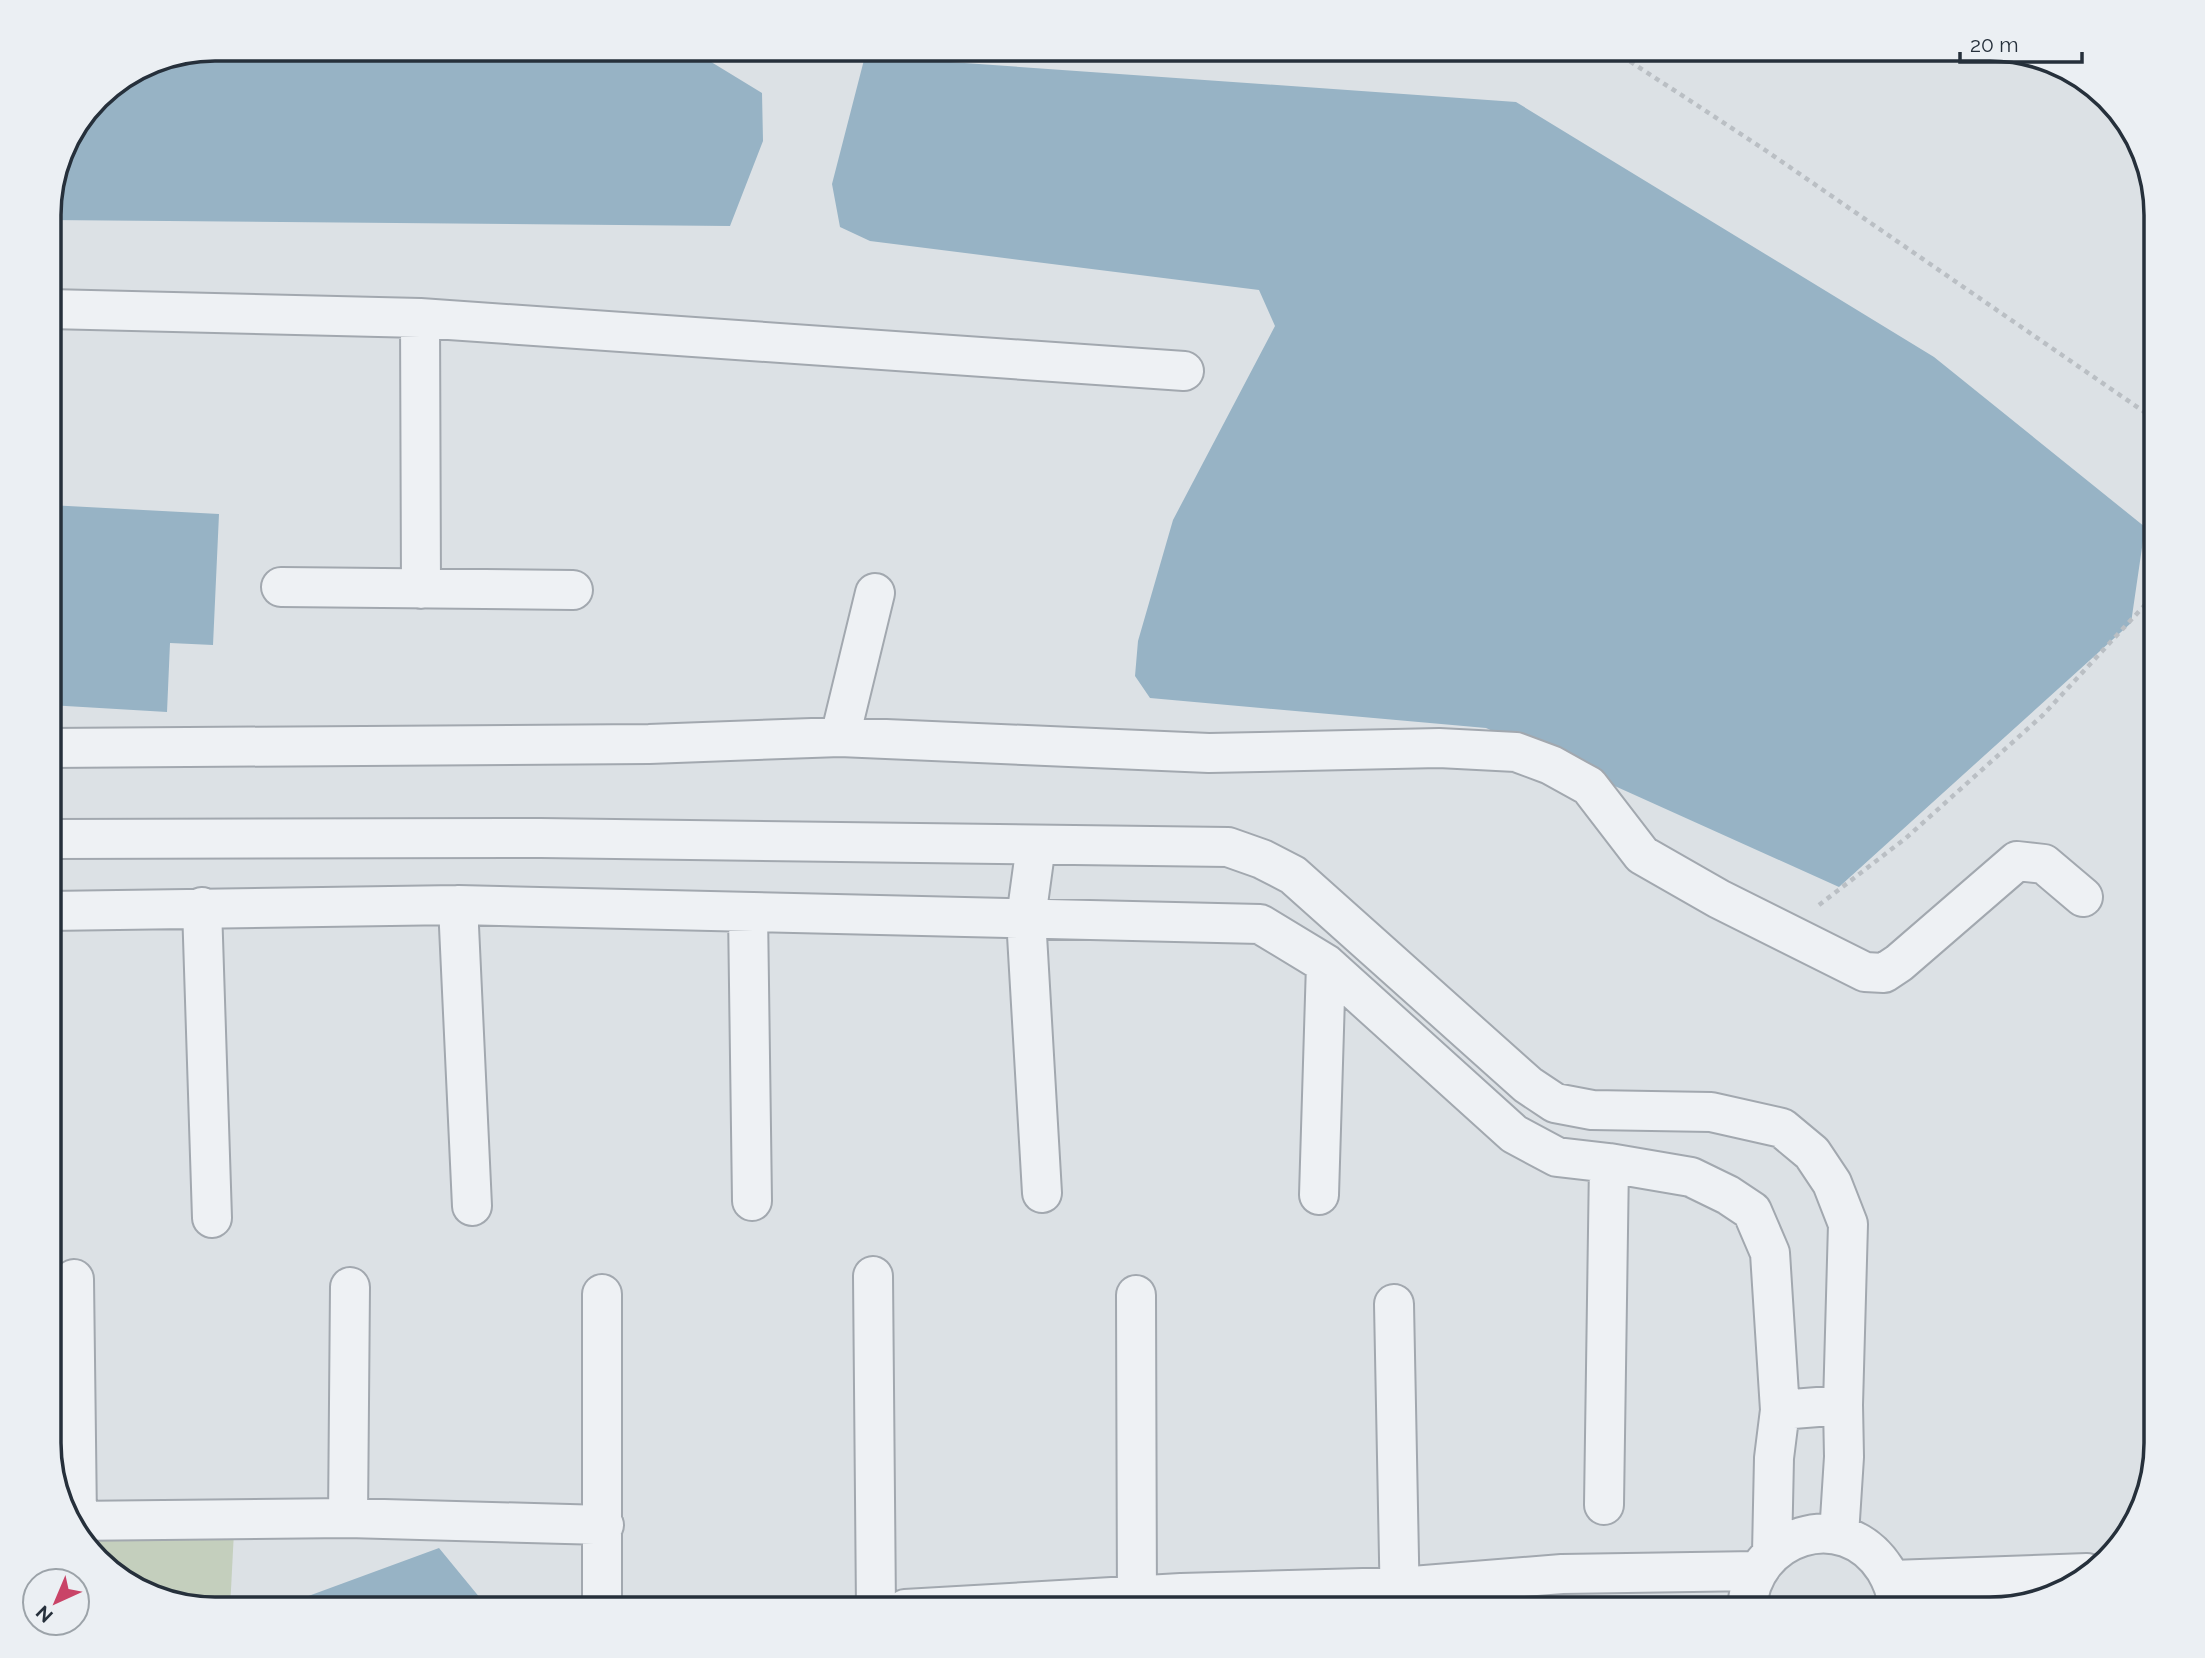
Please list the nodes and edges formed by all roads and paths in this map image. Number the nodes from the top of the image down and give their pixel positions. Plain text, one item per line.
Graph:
1 (1630, 61) edge
2 (62, 309) edge
3 (420, 318) junction
4 (1184, 372) dead end
5 (2144, 412) edge
6 (281, 587) dead end
7 (421, 589) junction
8 (573, 590) dead end
9 (874, 593) dead end
10 (2144, 606) edge
11 (840, 737) junction
12 (62, 748) edge
13 (62, 839) edge
14 (1037, 845) junction
15 (2082, 897) dead end
16 (458, 905) junction
17 (202, 907) junction
18 (62, 911) edge
19 (748, 912) junction
20 (1027, 918) junction
21 (1785, 931) junction
22 (1326, 964) junction
23 (1609, 1163) junction
24 (1042, 1193) dead end
25 (1318, 1195) dead end
26 (752, 1200) dead end
27 (472, 1206) dead end
28 (212, 1218) dead end
29 (873, 1276) dead end
30 (74, 1279) dead end
31 (349, 1287) dead end
32 (602, 1294) dead end
33 (1136, 1295) dead end
34 (1394, 1304) dead end
35 (1843, 1405) junction
36 (1780, 1410) junction
37 (73, 1502) edge
38 (1604, 1505) dead end
39 (348, 1518) junction
40 (83, 1521) edge
41 (604, 1525) junction
42 (1839, 1535) junction
43 (1764, 1562) junction
44 (2068, 1575) edge
45 (1895, 1595) edge
46 (602, 1597) edge
47 (876, 1597) edge
48 (1137, 1597) edge
49 (1400, 1597) edge
50 (1407, 1597) edge
51 (1748, 1597) edge

1 - 5 path
2 - 3 street
3 - 4 street
3 - 7 street
6 - 7 street
7 - 8 street
9 - 11 street
10 - 21 path
11 - 12 street
11 - 21 street
13 - 14 street
14 - 20 street
14 - 35 street
15 - 21 street
16 - 17 street
16 - 19 street
16 - 27 street
17 - 18 street
17 - 28 street
19 - 20 street
19 - 26 street
20 - 22 street
20 - 24 street
22 - 23 street
22 - 25 street
23 - 36 street
23 - 38 street
29 - 47 street
30 - 37 street
31 - 39 street
32 - 41 street
33 - 48 street
34 - 49 street
35 - 36 street
35 - 42 street
36 - 43 street
39 - 40 street
39 - 41 street
41 - 46 street
42 - 43 street
42 - 45 street
43 - 50 street
43 - 51 street
44 - 45 street

